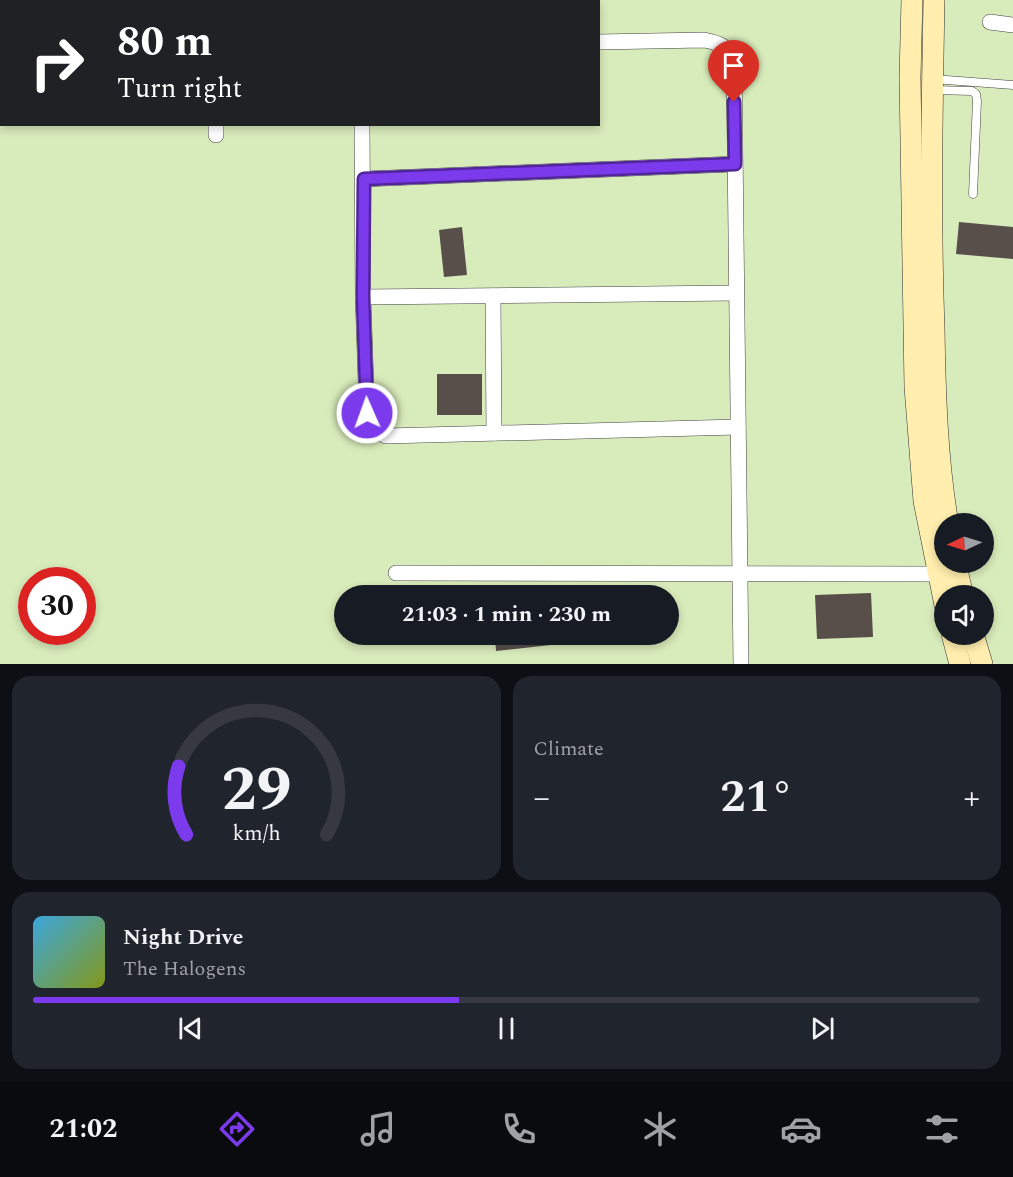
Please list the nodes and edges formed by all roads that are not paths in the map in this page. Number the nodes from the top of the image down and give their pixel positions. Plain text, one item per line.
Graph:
1 (912, 0) edge
2 (934, 0) edge
3 (990, 22) dead end
4 (1013, 25) edge
5 (600, 42) edge
6 (910, 77) junction
7 (932, 85) junction
8 (1013, 85) edge
9 (363, 126) edge
10 (735, 164) junction
11 (364, 179) junction
12 (973, 194) dead end
13 (736, 293) junction
14 (493, 296) junction
15 (363, 297) junction
16 (738, 427) junction
17 (494, 433) junction
18 (946, 513) edge
19 (396, 573) dead end
20 (740, 573) junction
21 (937, 574) junction
22 (940, 585) edge
23 (955, 645) edge
24 (976, 645) edge
25 (741, 664) edge
26 (960, 664) edge
27 (982, 664) edge

1 - 6 main road
2 - 7 main road
3 - 4 street
5 - 10 street
6 - 7 lane
6 - 21 main road
7 - 8 lane
7 - 12 lane
7 - 18 main road
9 - 11 street
10 - 11 street
10 - 13 street
11 - 15 street
13 - 14 street
13 - 16 street
14 - 15 street
14 - 17 street
15 - 17 street
16 - 17 street
16 - 20 street
19 - 20 street
20 - 21 street
20 - 25 street
21 - 22 main road
23 - 26 main road
24 - 27 main road

